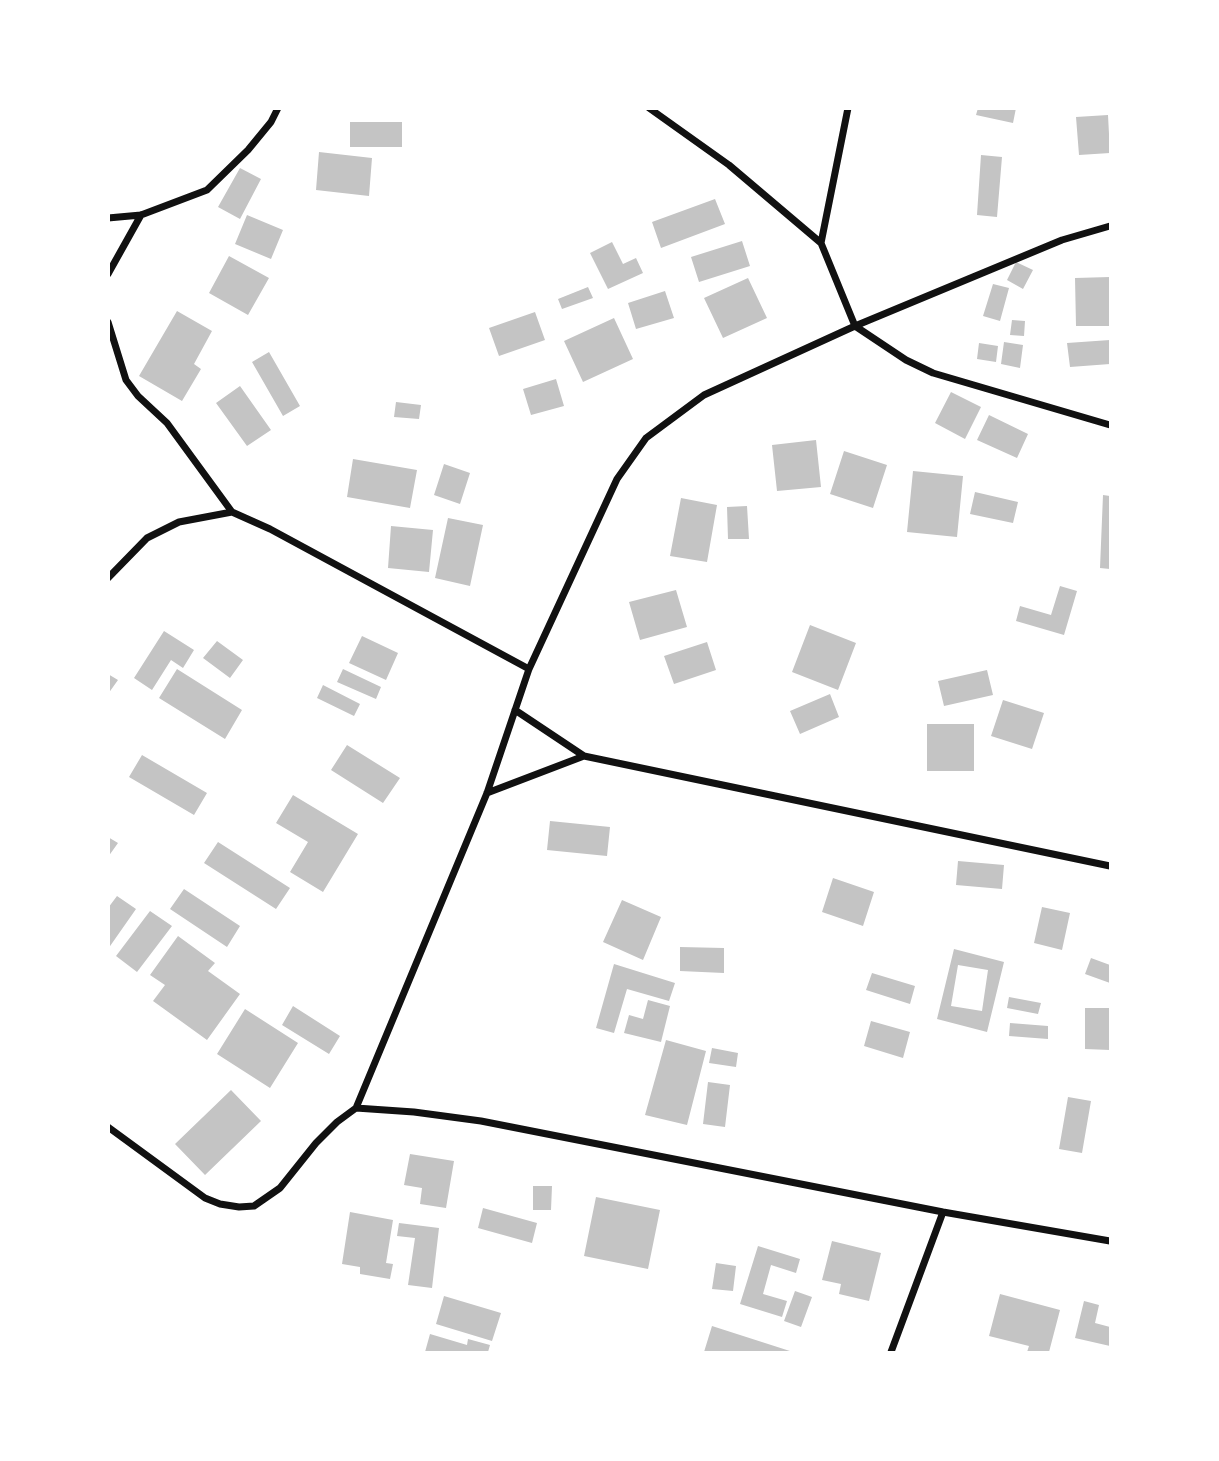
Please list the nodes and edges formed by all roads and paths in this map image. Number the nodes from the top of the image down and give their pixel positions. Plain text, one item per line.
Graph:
1 (278, 108) edge
2 (649, 108) edge
3 (848, 108) edge
4 (141, 215) junction
5 (108, 218) edge
6 (1111, 226) edge
7 (821, 243) junction
8 (108, 274) edge
9 (108, 322) edge
10 (855, 326) junction
11 (1111, 425) edge
12 (232, 512) junction
13 (108, 578) edge
14 (529, 669) junction
15 (515, 710) junction
16 (584, 756) junction
17 (488, 793) junction
18 (1111, 866) edge
19 (356, 1108) junction
20 (108, 1127) edge
21 (943, 1212) junction
22 (1111, 1241) edge
23 (891, 1353) edge

1 - 4 street
2 - 7 street
3 - 7 street
4 - 5 street
4 - 8 street
6 - 10 street
7 - 10 street
9 - 12 street
10 - 11 street
10 - 14 street
12 - 13 street
12 - 14 street
14 - 15 street
15 - 16 street
15 - 17 street
16 - 17 street
16 - 18 street
17 - 19 street
19 - 20 street
19 - 21 street
21 - 22 street
21 - 23 street

